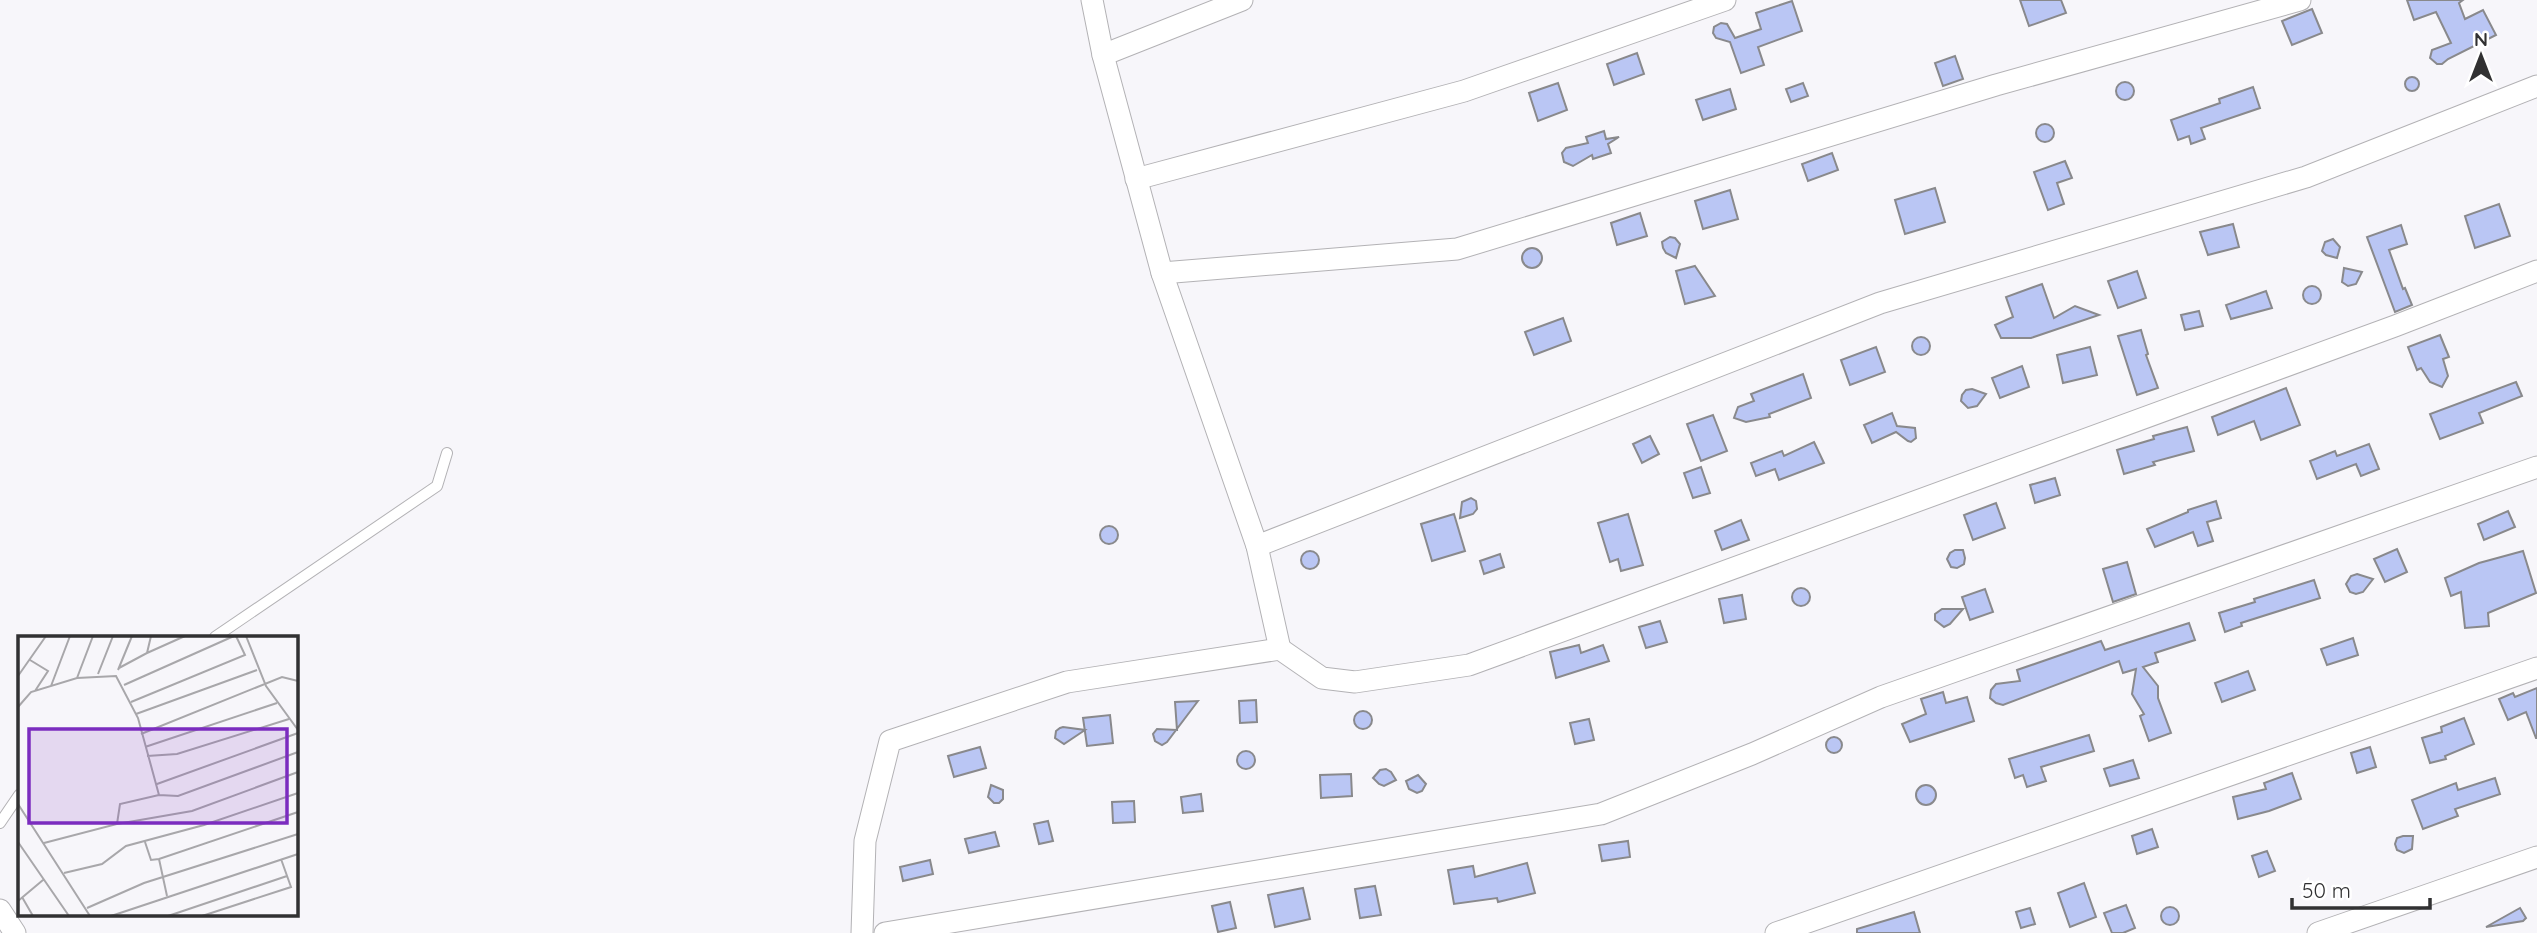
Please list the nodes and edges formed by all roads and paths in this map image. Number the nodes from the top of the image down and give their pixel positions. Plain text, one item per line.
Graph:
1 (1091, 0) edge
2 (1242, 0) edge
3 (1725, 0) edge
4 (2300, 0) edge
5 (1103, 55) junction
6 (2537, 86) edge
7 (1136, 179) junction
8 (2537, 271) edge
9 (1161, 273) junction
10 (447, 453) dead end
11 (2537, 467) edge
12 (1257, 546) junction
13 (216, 636) edge
14 (1280, 649) junction
15 (2537, 668) edge
16 (18, 796) edge
17 (0, 823) edge
18 (2537, 857) edge
19 (0, 909) edge
20 (15, 933) edge
21 (862, 933) edge
22 (885, 933) edge
23 (1776, 933) edge
24 (2318, 933) edge

1 - 5 street
2 - 5 street
3 - 7 street
4 - 9 street
5 - 7 street
6 - 12 street
7 - 9 street
8 - 14 street
9 - 12 street
10 - 13 lane
11 - 22 street
12 - 14 street
14 - 21 street
15 - 23 street
16 - 17 lane
18 - 24 street
19 - 20 street

